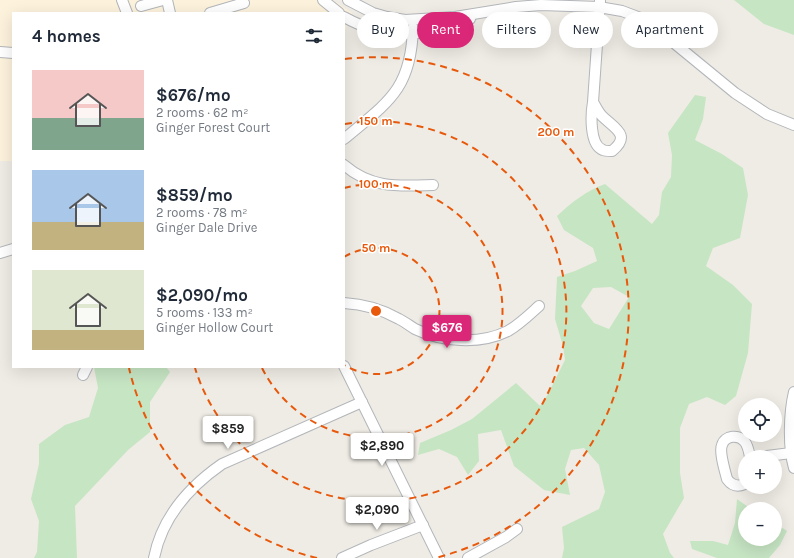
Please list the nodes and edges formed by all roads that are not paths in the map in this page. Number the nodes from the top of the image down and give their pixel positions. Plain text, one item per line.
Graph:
1 (122, 0) edge
2 (163, 0) edge
3 (167, 0) edge
4 (323, 0) edge
5 (348, 0) edge
6 (244, 3) dead end
7 (600, 3) edge
8 (141, 6) edge
9 (493, 11) junction
10 (127, 12) edge
11 (170, 12) edge
12 (213, 12) edge
13 (338, 12) edge
14 (345, 17) edge
15 (413, 20) junction
16 (412, 34) junction
17 (0, 52) edge
18 (12, 53) edge
19 (593, 102) dead end
20 (794, 125) edge
21 (345, 138) edge
22 (345, 167) edge
23 (433, 185) dead end
24 (12, 249) edge
25 (0, 253) edge
26 (345, 303) edge
27 (539, 306) dead end
28 (345, 368) edge
29 (794, 392) edge
30 (362, 402) junction
31 (748, 450) edge
32 (791, 453) junction
33 (782, 454) edge
34 (794, 468) edge
35 (738, 485) edge
36 (423, 525) junction
37 (517, 529) dead end
38 (154, 558) edge
39 (342, 558) edge
40 (439, 558) edge
41 (468, 558) edge

1 - 10 street
2 - 8 street
3 - 11 street
4 - 13 street
5 - 15 street
6 - 12 street
7 - 9 street
7 - 19 street
7 - 20 street
9 - 15 street
9 - 16 street
14 - 16 street
15 - 16 street
16 - 21 street
17 - 18 street
22 - 23 street
24 - 25 street
26 - 27 street
28 - 30 street
29 - 32 street
30 - 36 street
30 - 38 street
31 - 35 street
32 - 33 street
32 - 34 street
36 - 39 street
36 - 40 street
37 - 41 street

